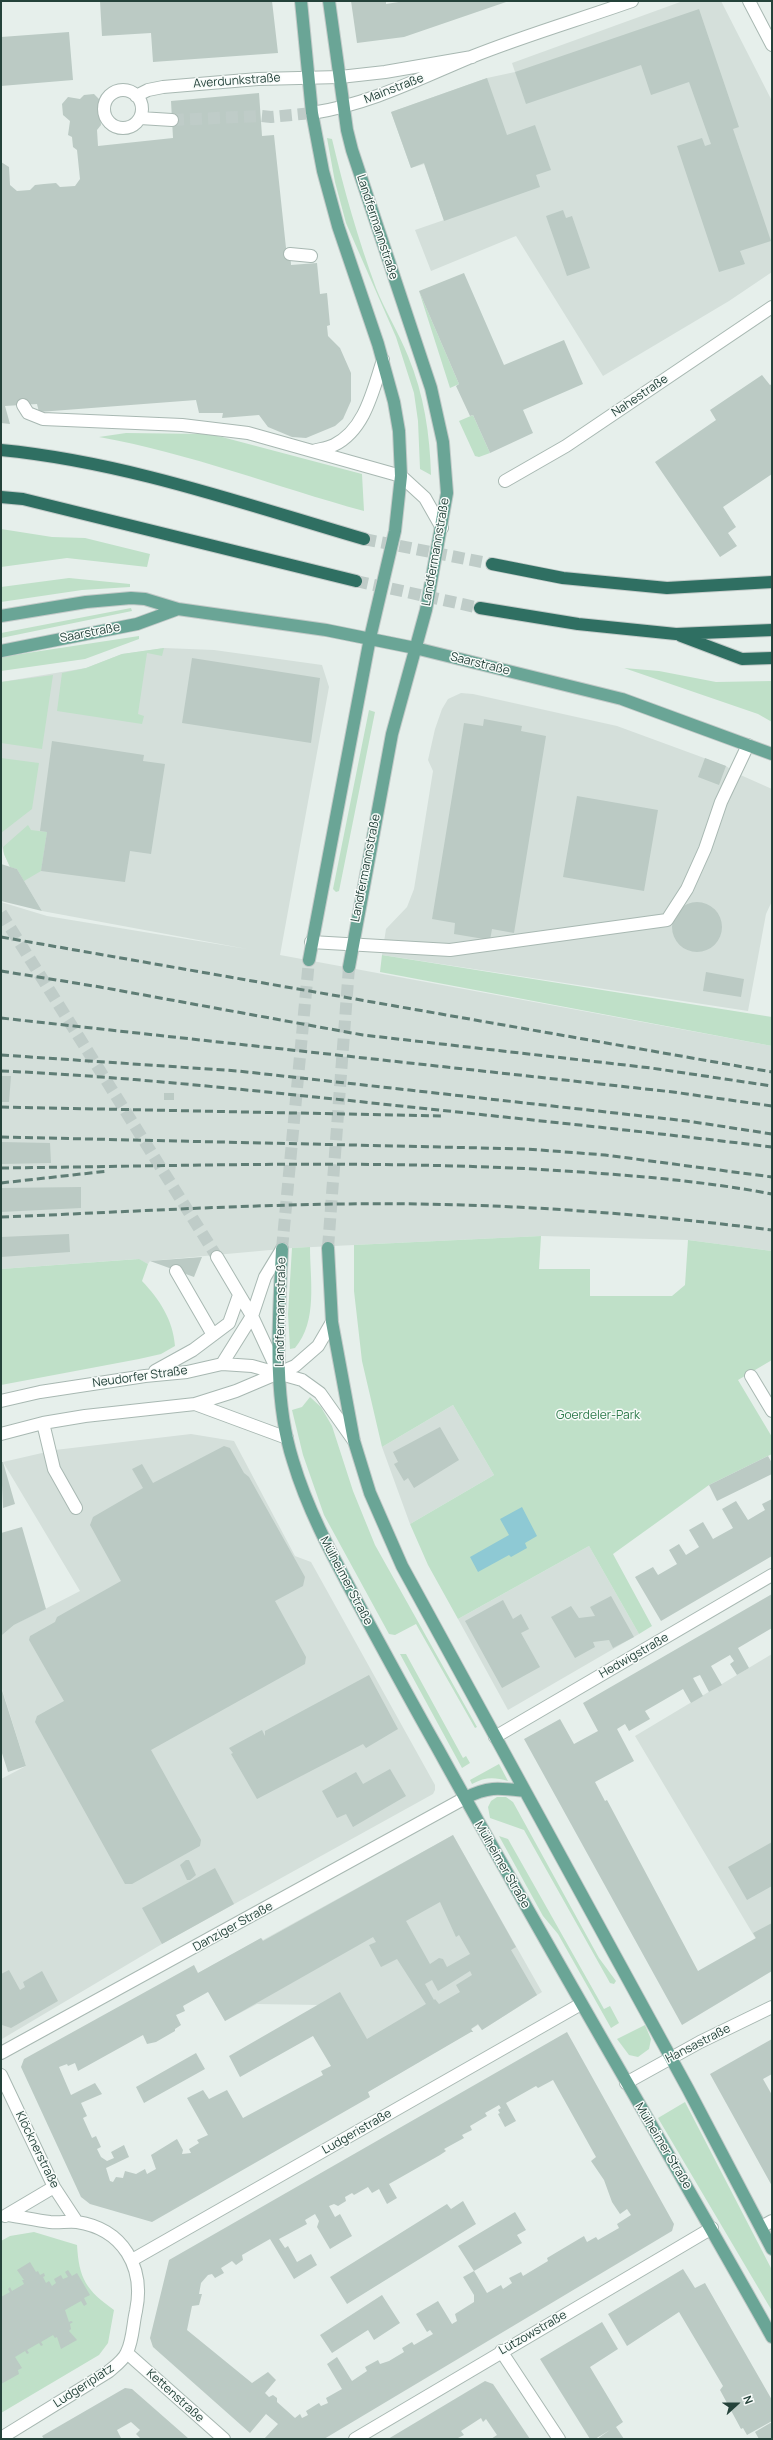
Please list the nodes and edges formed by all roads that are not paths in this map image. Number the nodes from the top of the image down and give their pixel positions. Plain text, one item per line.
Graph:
1 (301, 1) edge
2 (329, 1) edge
3 (632, 1) edge
4 (749, 1) edge
5 (772, 46) edge
6 (472, 57) junction
7 (340, 77) junction
8 (308, 78) junction
9 (136, 96) junction
10 (344, 108) junction
11 (312, 113) junction
12 (140, 118) junction
13 (172, 120) tunnel mouth
14 (290, 254) dead end
15 (311, 256) dead end
16 (772, 307) edge
17 (383, 360) junction
18 (23, 405) dead end
19 (1, 450) edge
20 (313, 451) junction
21 (401, 476) junction
22 (505, 481) dead end
23 (1, 497) edge
24 (442, 528) junction
25 (364, 539) tunnel mouth
26 (492, 564) tunnel mouth
27 (356, 581) tunnel mouth
28 (772, 582) edge
29 (480, 608) tunnel mouth
30 (178, 609) junction
31 (1, 616) edge
32 (772, 630) edge
33 (676, 634) junction
34 (370, 638) junction
35 (415, 648) junction
36 (1, 651) edge
37 (772, 658) edge
38 (748, 745) junction
39 (772, 754) edge
40 (311, 942) junction
41 (351, 945) junction
42 (309, 960) tunnel mouth
43 (348, 967) tunnel mouth
44 (328, 1248) tunnel mouth
45 (282, 1249) joint
46 (217, 1258) tunnel mouth
47 (176, 1271) dead end
48 (239, 1295) junction
49 (252, 1316) junction
50 (332, 1322) junction
51 (213, 1336) junction
52 (222, 1364) junction
53 (279, 1374) junction
54 (145, 1376) junction
55 (751, 1376) dead end
56 (1, 1401) edge
57 (195, 1404) junction
58 (772, 1411) edge
59 (43, 1423) junction
60 (1, 1434) edge
61 (287, 1438) junction
62 (354, 1441) junction
63 (76, 1508) dead end
64 (772, 1575) edge
65 (495, 1737) junction
66 (525, 1791) junction
67 (464, 1798) junction
68 (581, 2004) junction
69 (772, 2007) edge
70 (1, 2053) edge
71 (671, 2057) junction
72 (1, 2075) edge
73 (626, 2083) junction
74 (54, 2186) junction
75 (4, 2217) edge
76 (772, 2221) edge
77 (77, 2222) junction
78 (760, 2227) junction
79 (712, 2228) junction
80 (772, 2249) edge
81 (132, 2260) junction
82 (772, 2337) edge
83 (501, 2351) junction
84 (127, 2352) junction
85 (1, 2438) edge
86 (224, 2439) edge
87 (355, 2439) edge
88 (559, 2439) edge

1 - 8 main road
2 - 7 main road, Landfermannstraße
3 - 6 street, Mainstraße
4 - 5 street
6 - 7 street, Mainstraße
6 - 10 street, Mainstraße
7 - 8 street, Averdunkstraße
7 - 10 main road, Landfermannstraße
8 - 9 street, Averdunkstraße
8 - 11 main road
9 - 12 street
9 - 12 street
10 - 11 street, Mainstraße
10 - 24 main road, Landfermannstraße
11 - 17 main road
12 - 13 street
14 - 15 street
16 - 22 street, Nahestraße
17 - 20 street
17 - 21 main road
18 - 20 street
19 - 25 highway
20 - 21 street
21 - 24 street
21 - 34 main road
23 - 27 highway
24 - 35 main road, Landfermannstraße
26 - 28 highway
29 - 33 highway
30 - 31 main road, Saarstraße
30 - 34 main road, Saarstraße
30 - 36 main road, Saarstraße
32 - 33 highway
33 - 37 highway
34 - 35 main road, Saarstraße
34 - 40 main road
35 - 38 main road, Saarstraße
35 - 41 main road, Landfermannstraße
38 - 39 main road, Saarstraße
38 - 41 street
40 - 41 street
40 - 42 main road
41 - 43 main road, Landfermannstraße
44 - 50 main road
45 - 49 street
45 - 53 main road, Landfermannstraße
46 - 48 street
47 - 51 street
48 - 49 street
48 - 51 street
49 - 52 street
49 - 53 street
50 - 53 street, Landfermannstraße
50 - 62 main road
51 - 54 street
52 - 53 street, Neudorfer Straße
52 - 54 street, Neudorfer Straße
53 - 57 street, Landfermannstraße
53 - 61 main road, Mülheimer Straße
53 - 62 street, Neudorfer Straße
54 - 56 street, Neudorfer Straße
55 - 58 street
57 - 59 street
57 - 61 street
59 - 60 street
59 - 63 street
61 - 67 main road, Mülheimer Straße
62 - 65 main road
64 - 65 street, Hedwigstraße
65 - 66 main road
66 - 67 main road
66 - 71 main road
67 - 68 main road, Mülheimer Straße
67 - 70 street, Danziger Straße
68 - 73 main road, Mülheimer Straße
68 - 81 street, Ludgeristraße
69 - 71 street, Hansastraße
71 - 73 street, Hansastraße
71 - 78 main road
72 - 74 street, Klöcknerstraße
73 - 79 main road, Mülheimer Straße
74 - 75 street
74 - 77 street, Klöcknerstraße
75 - 77 street
76 - 78 street
77 - 81 street
78 - 80 main road
79 - 82 main road, Mülheimer Straße
79 - 83 street, Lützowstraße
81 - 84 street
83 - 87 street, Lützowstraße
83 - 88 street
84 - 85 street, Ludgeriplatz
84 - 86 street, Kettenstraße

